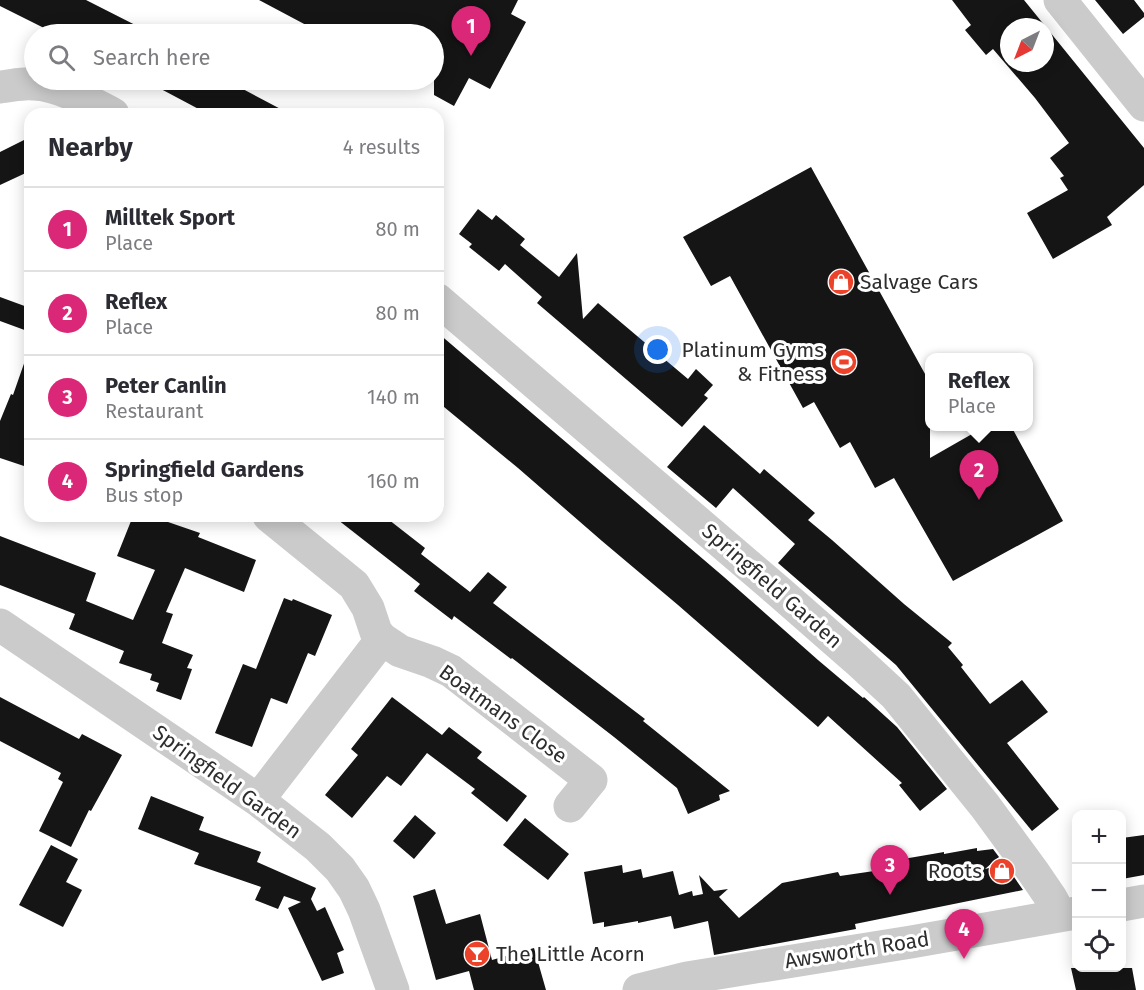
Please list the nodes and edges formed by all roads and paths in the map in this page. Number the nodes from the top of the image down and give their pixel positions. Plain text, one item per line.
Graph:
1 (1060, 0) edge
2 (24, 85) edge
3 (0, 87) edge
4 (60, 90) edge
5 (1144, 105) edge
6 (102, 108) edge
7 (444, 305) edge
8 (277, 522) edge
9 (0, 625) edge
10 (382, 639) junction
11 (258, 800) junction
12 (570, 806) dead end
13 (1144, 901) edge
14 (1126, 904) edge
15 (1068, 914) edge
16 (688, 984) edge
17 (393, 990) edge
18 (639, 990) edge

1 - 5 street
2 - 3 street
4 - 6 street
7 - 15 street, Springfield Garden
8 - 10 street
9 - 11 street, Springfield Garden
10 - 11 street
10 - 12 street, Boatmans Close
11 - 17 street, Springfield Garden
13 - 14 street
15 - 16 street, Awsworth Road
16 - 18 street, Awsworth Road

